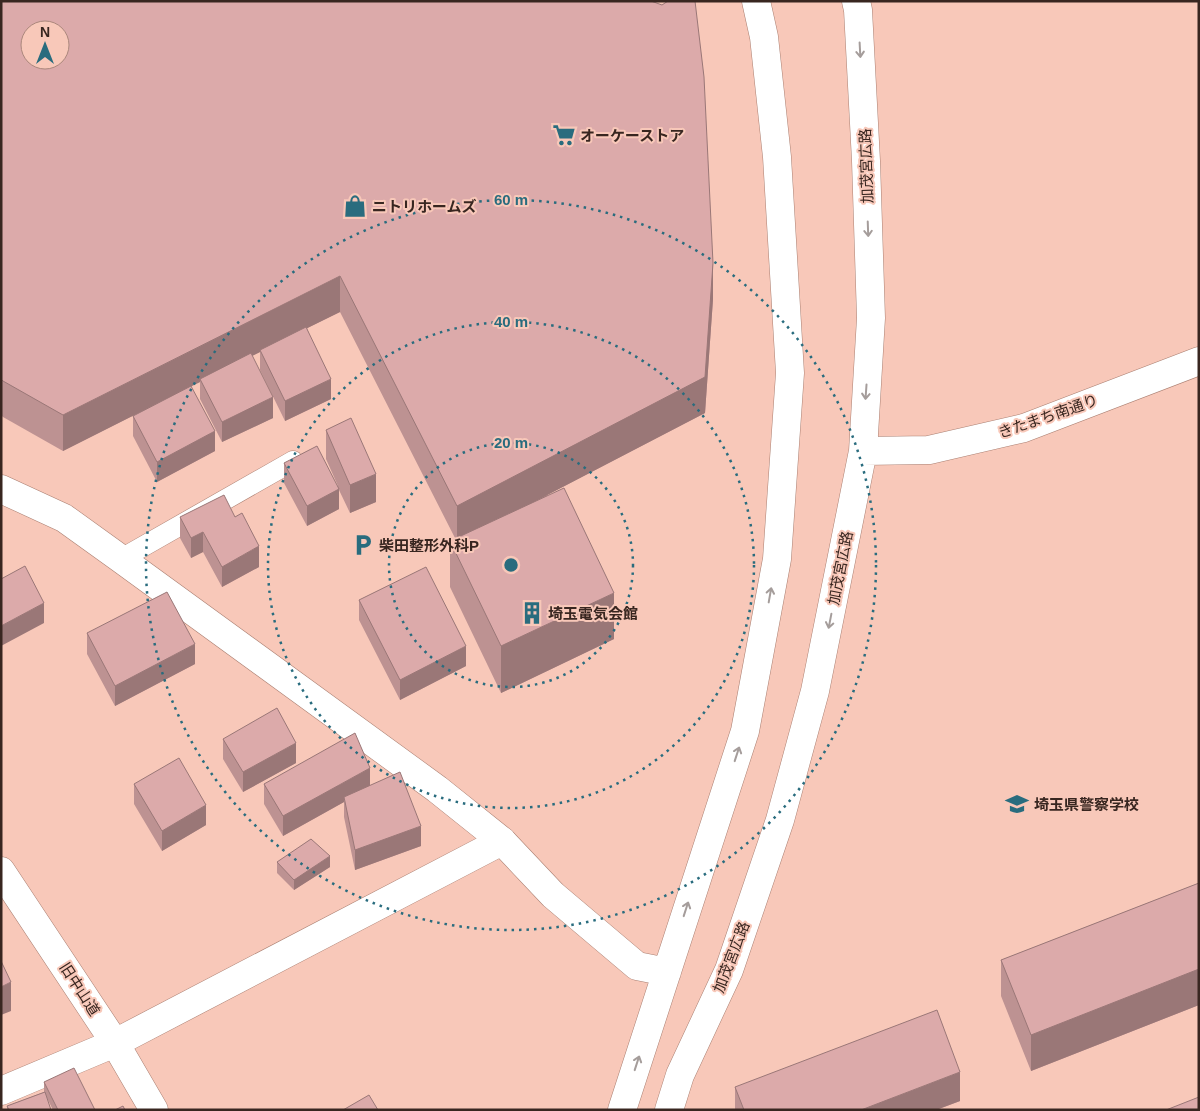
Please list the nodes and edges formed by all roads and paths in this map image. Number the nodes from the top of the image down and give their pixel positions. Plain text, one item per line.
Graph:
1 (756, 1) edge
2 (856, 1) edge
3 (1199, 361) edge
4 (863, 450) junction
5 (293, 461) edge
6 (1, 489) edge
7 (121, 559) junction
8 (502, 841) junction
9 (1, 871) edge
10 (667, 972) junction
11 (115, 1043) junction
12 (1, 1091) edge
13 (154, 1110) edge
14 (622, 1110) edge
15 (669, 1110) edge

10 -> 1 street
2 -> 4 street, 加茂宮広路
3 - 4 street, きたまち南通り
4 -> 15 street, 加茂宮広路
5 - 7 lane
6 - 7 street
7 - 8 street
8 - 10 street
8 - 11 street
9 - 11 street, 旧中山道
14 -> 10 street
11 - 12 street
11 - 13 street, 旧中山道

